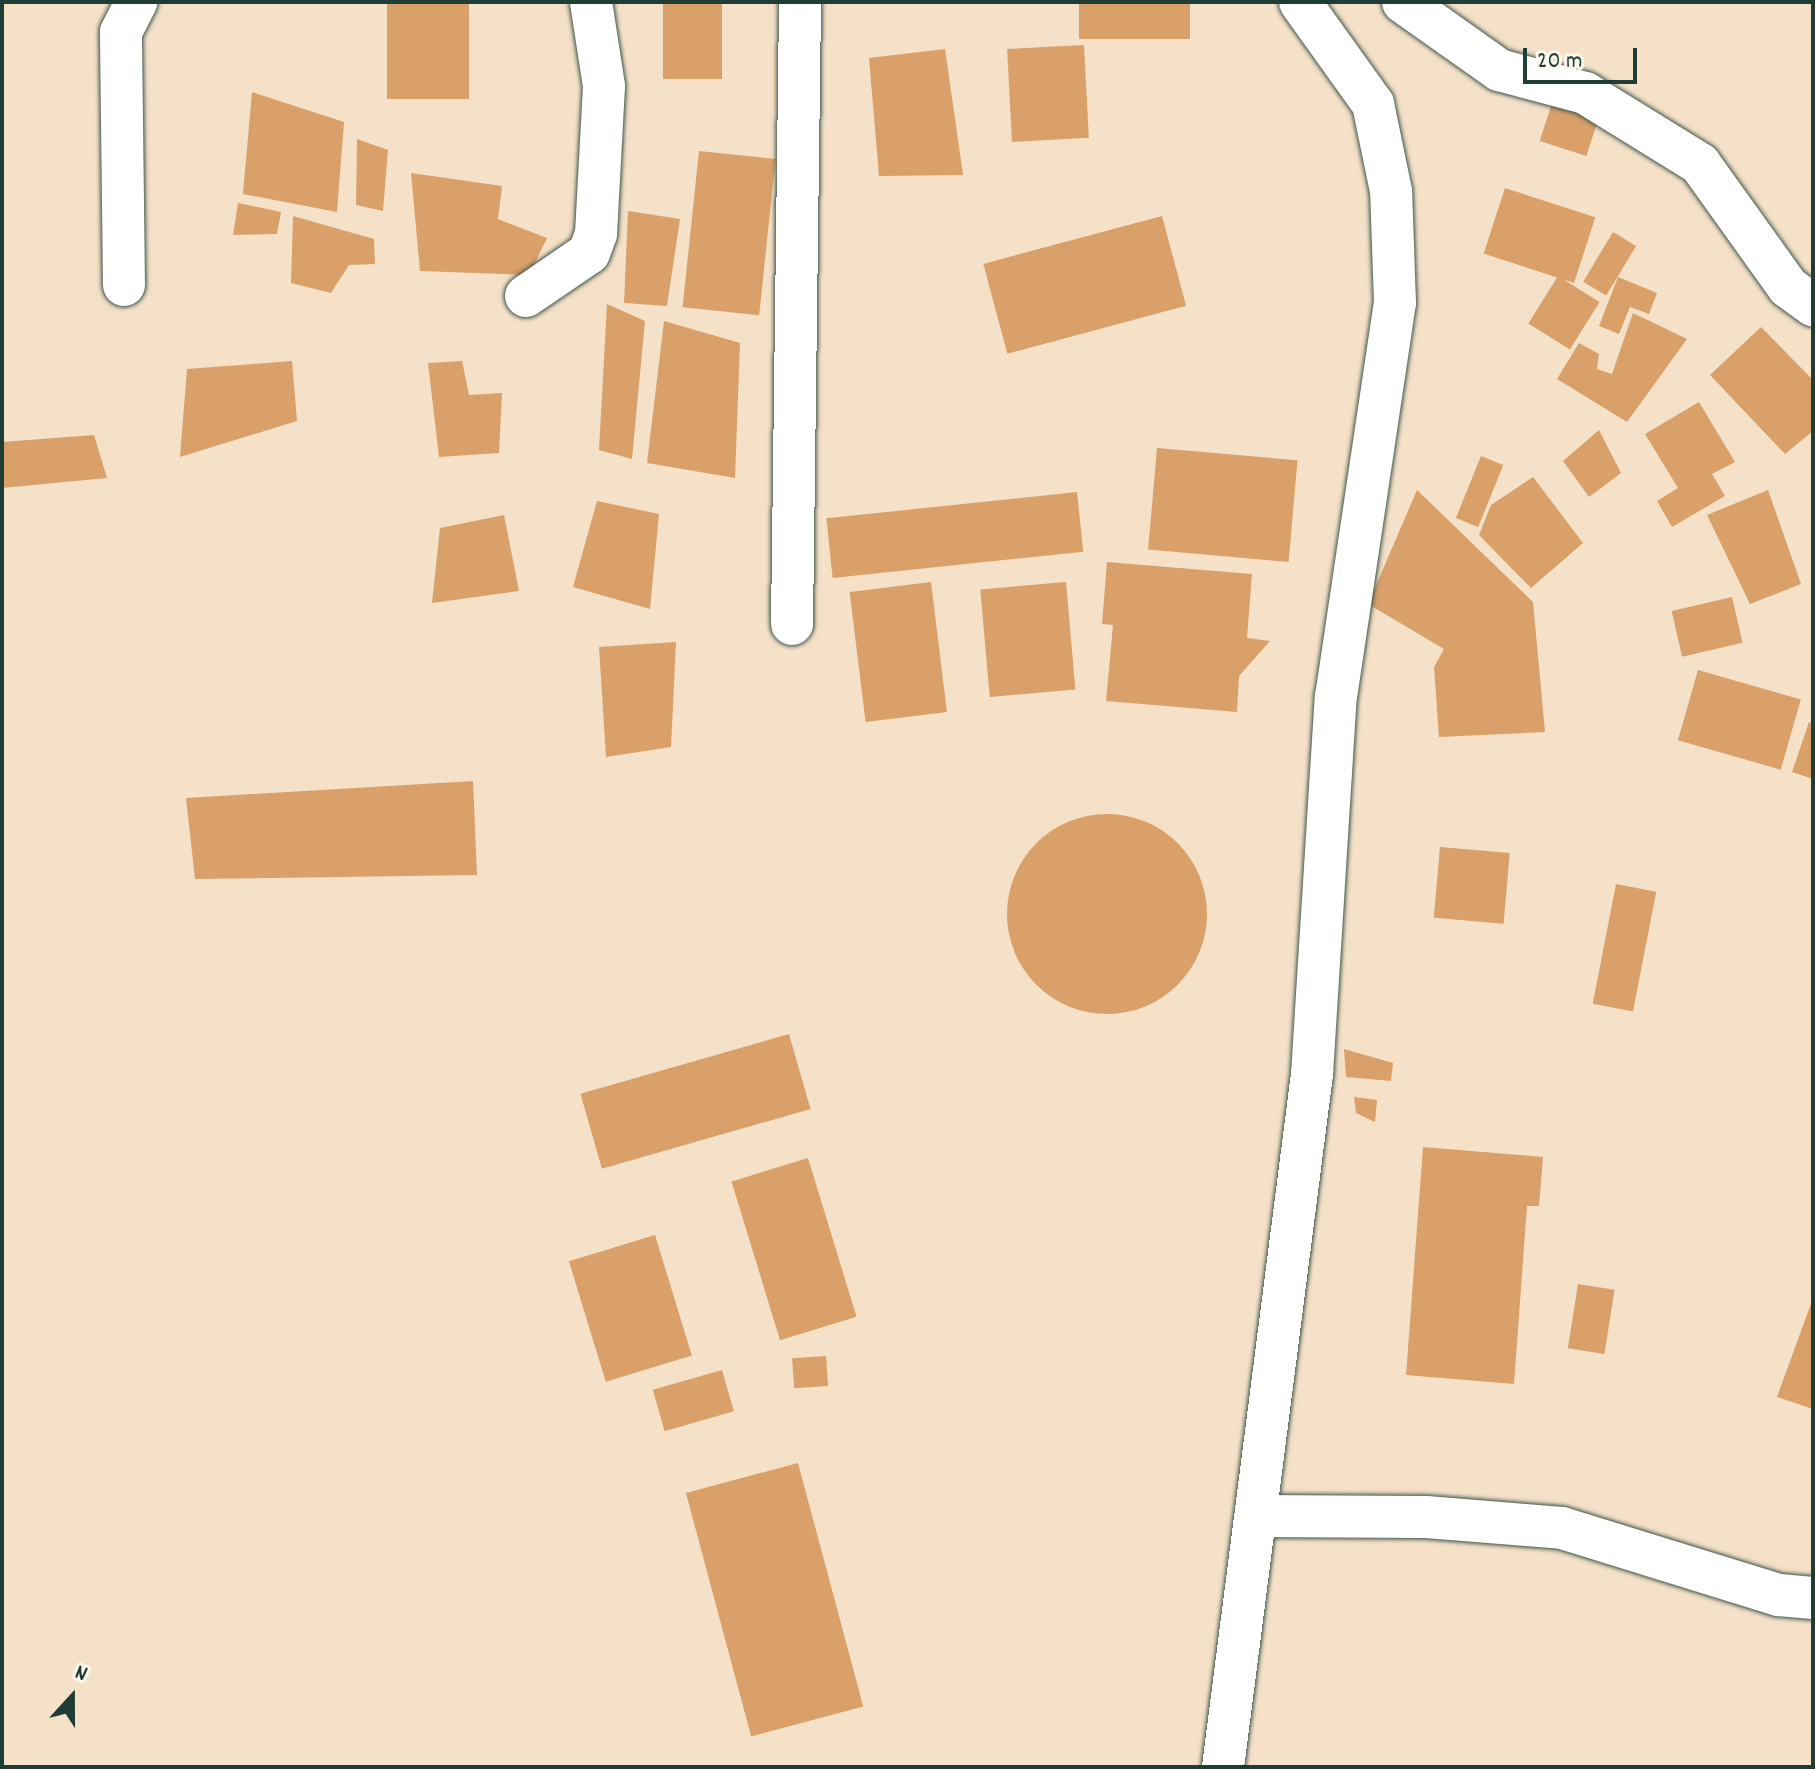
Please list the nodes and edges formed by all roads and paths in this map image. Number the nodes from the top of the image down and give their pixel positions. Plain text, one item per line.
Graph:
1 (136, 2) edge
2 (591, 2) edge
3 (800, 2) edge
4 (1300, 2) edge
5 (1403, 2) edge
6 (124, 285) dead end
7 (526, 296) dead end
8 (1813, 305) edge
9 (792, 624) dead end
10 (1256, 1516) junction
11 (1813, 1598) edge
12 (1223, 1767) edge

1 - 6 street
2 - 7 street
3 - 9 street
4 - 10 street
5 - 8 street
10 - 11 street
10 - 12 street

